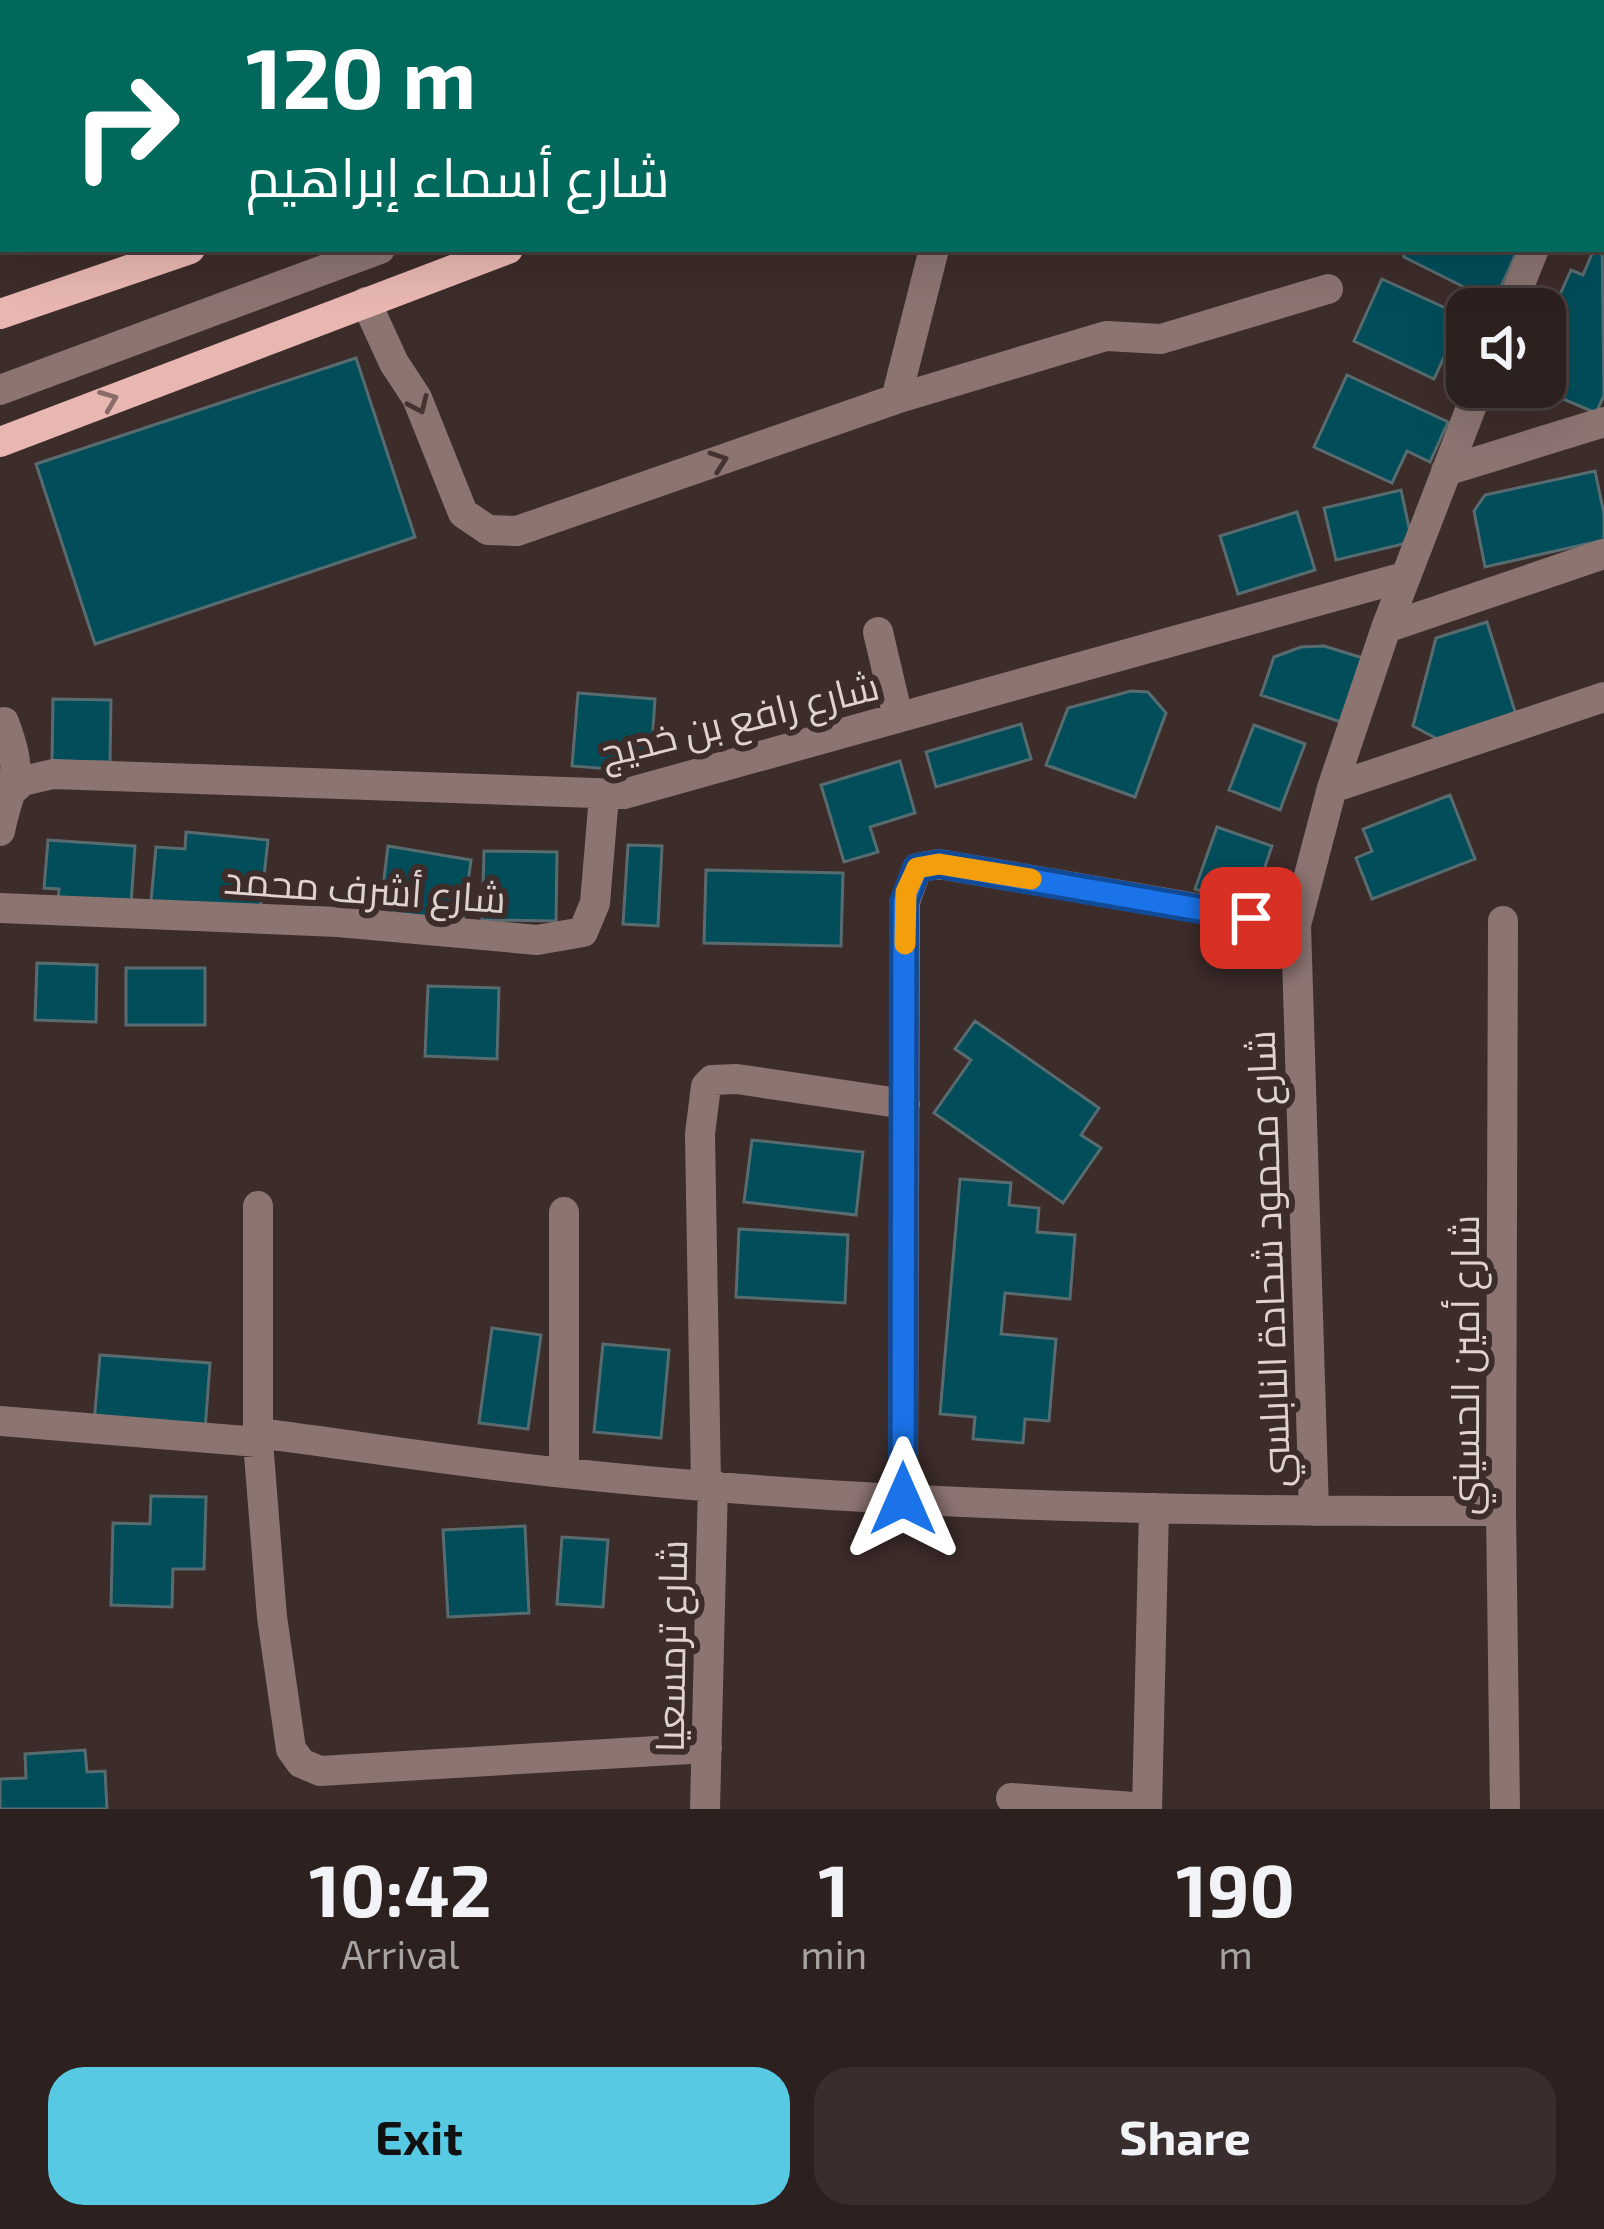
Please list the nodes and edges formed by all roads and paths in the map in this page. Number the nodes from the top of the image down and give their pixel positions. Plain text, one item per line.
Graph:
1 (181, 252) edge
2 (335, 252) edge
3 (372, 252) edge
4 (500, 252) edge
5 (933, 252) edge
6 (1533, 252) edge
7 (1518, 288) edge
8 (1328, 289) dead end
9 (366, 302) junction
10 (0, 314) edge
11 (0, 376) edge
12 (0, 390) edge
13 (896, 399) junction
14 (1470, 408) edge
15 (1604, 422) edge
16 (0, 442) edge
17 (1445, 471) junction
18 (1604, 554) edge
19 (1403, 577) junction
20 (1386, 628) junction
21 (878, 632) dead end
22 (1604, 697) edge
23 (898, 717) junction
24 (4, 722) dead end
25 (1332, 788) junction
26 (9, 793) junction
27 (604, 796) junction
28 (0, 831) edge
29 (0, 908) edge
30 (1503, 921) dead end
31 (1296, 926) junction
32 (904, 1104) junction
33 (258, 1206) dead end
34 (564, 1213) dead end
35 (0, 1421) edge
36 (258, 1438) junction
37 (564, 1473) junction
38 (710, 1485) junction
39 (903, 1499) junction
40 (1154, 1508) junction
41 (1314, 1511) junction
42 (1501, 1511) junction
43 (707, 1748) junction
44 (1011, 1798) dead end
45 (1147, 1808) edge
46 (705, 1809) edge
47 (1505, 1809) edge

1 - 10 main road
2 - 11 street
3 - 12 street
4 - 9 main road
5 - 13 street
6 - 7 street
8 - 13 street
9 -> 13 street
16 -> 9 main road
14 - 17 street, شارع محمود شحادة النابلسي
15 - 17 street
17 - 19 street, شارع محمود شحادة النابلسي
18 - 20 street
19 - 20 street, شارع محمود شحادة النابلسي
19 - 23 street, شارع رافع بن خديج
20 - 25 street, شارع محمود شحادة النابلسي
21 - 23 street
22 - 25 street
23 - 27 street, شارع رافع بن خديج
24 - 26 street
25 - 31 street, شارع محمود شحادة النابلسي
26 - 27 street, شارع رافع بن خديج
26 - 28 street
27 - 29 street, شارع أشرف محمد
30 - 42 street, شارع أمين الحسيني
31 - 32 street
31 - 41 street, شارع محمود شحادة النابلسي
32 - 38 street, شارع ترمسعيا
32 - 39 street
33 - 36 street
34 - 37 street
35 - 36 street
36 - 37 street
36 - 43 street
37 - 38 street
38 - 39 street
38 - 43 street, شارع ترمسعيا
39 - 40 street
40 - 41 street
40 - 45 street
41 - 42 street
42 - 47 street, شارع أمين الحسيني
43 - 46 street, شارع ترمسعيا
44 - 45 street

